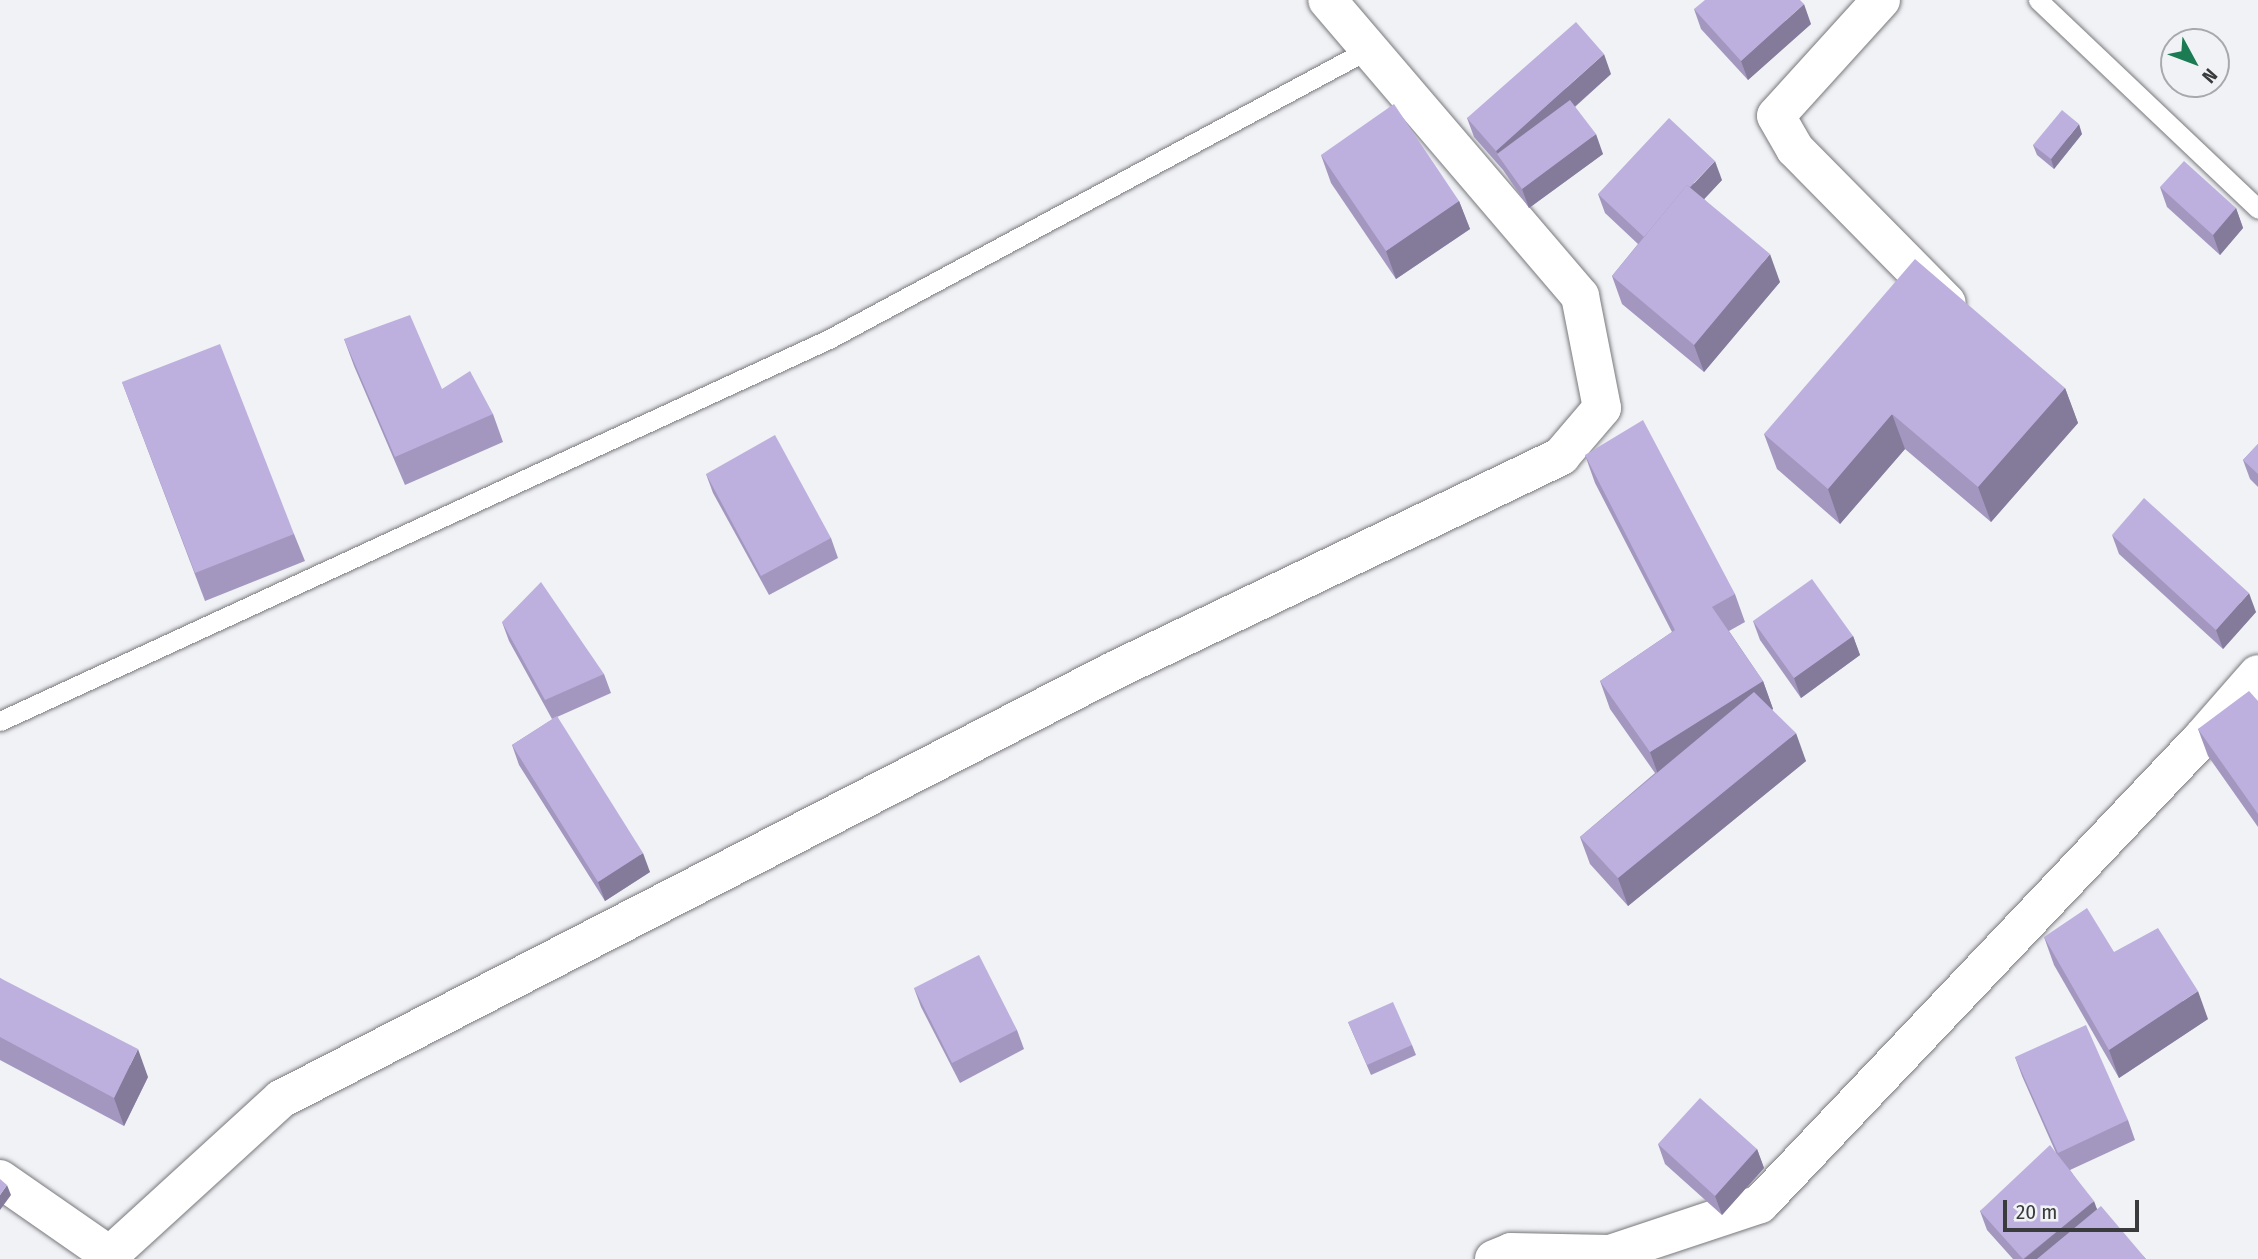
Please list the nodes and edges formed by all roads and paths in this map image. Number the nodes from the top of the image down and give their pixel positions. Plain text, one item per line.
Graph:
1 (1327, 0) edge
2 (1881, 0) edge
3 (2038, 0) edge
4 (1369, 49) junction
5 (2258, 209) edge
6 (1974, 331) edge
7 (2258, 674) edge
8 (0, 721) edge
9 (0, 1179) edge
10 (112, 1257) edge
11 (1494, 1259) edge

1 - 4 street
2 - 6 street
3 - 5 lane
4 - 8 lane
4 - 10 street
7 - 11 street
9 - 10 street

